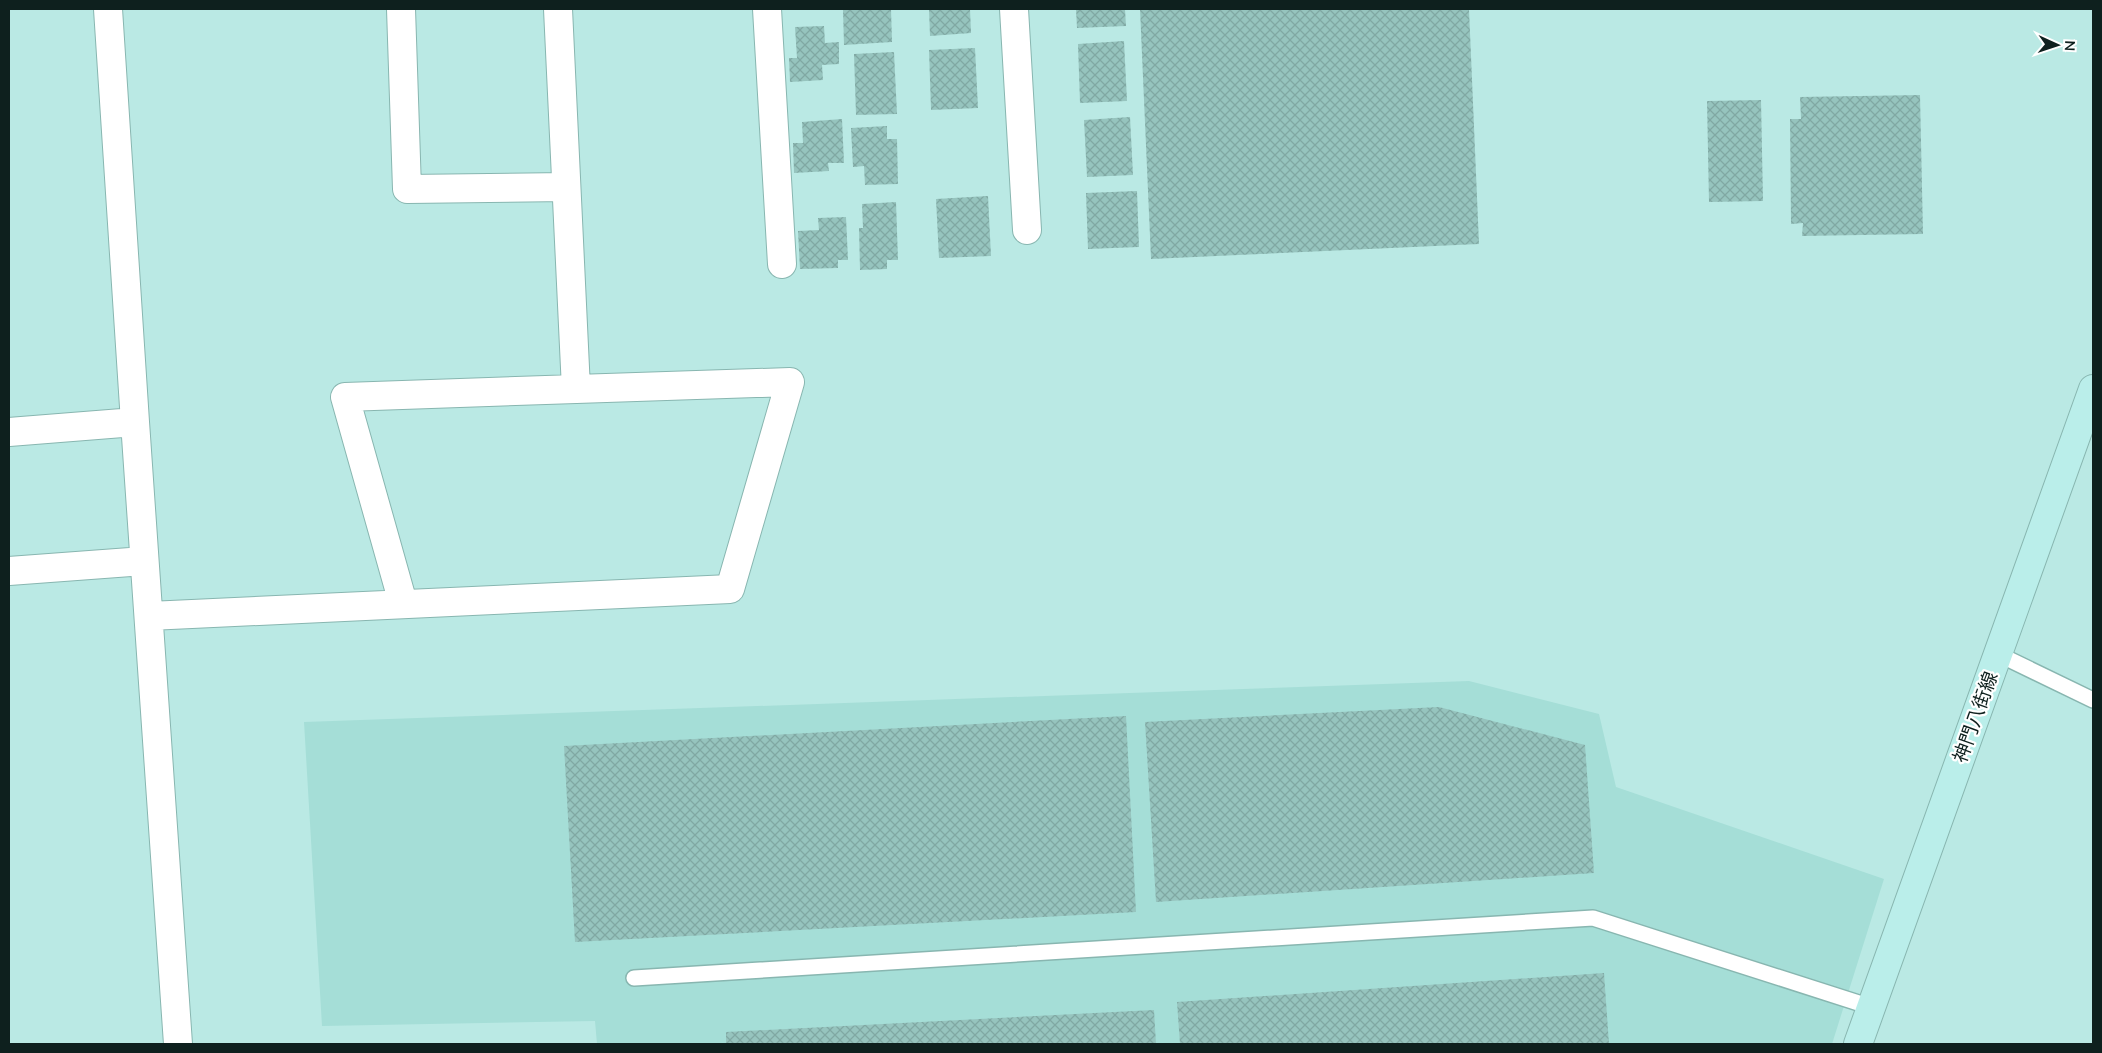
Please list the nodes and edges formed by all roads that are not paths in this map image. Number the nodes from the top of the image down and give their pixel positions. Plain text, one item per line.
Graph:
1 (108, 9) edge
2 (401, 9) edge
3 (558, 9) edge
4 (767, 9) edge
5 (1014, 9) edge
6 (566, 187) junction
7 (1027, 230) dead end
8 (782, 264) dead end
9 (576, 389) junction
10 (2093, 389) edge
11 (135, 422) junction
12 (9, 432) edge
13 (144, 561) junction
14 (9, 572) edge
15 (403, 603) junction
16 (148, 616) junction
17 (1998, 654) junction
18 (2093, 700) edge
19 (634, 978) dead end
20 (1871, 1007) junction
21 (178, 1044) edge
22 (1858, 1044) edge

1 - 11 street
2 - 6 street
3 - 6 street
4 - 8 street
5 - 7 street
6 - 9 street
9 - 15 street
9 - 15 street
10 - 17 main road, 神門八街線
11 - 12 street
11 - 13 street
13 - 14 street
13 - 16 street
15 - 16 street
16 - 21 street
17 - 18 lane
17 - 20 main road, 神門八街線
19 - 20 lane
20 - 22 main road, 神門八街線

